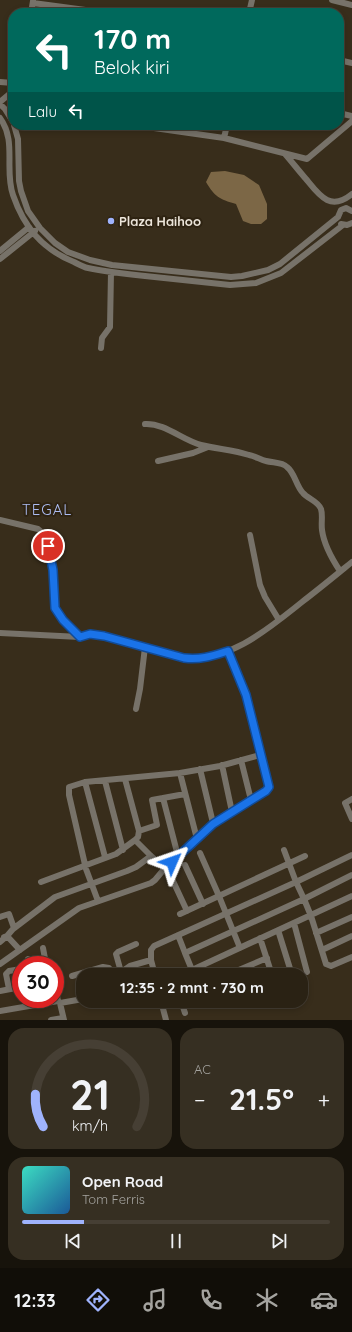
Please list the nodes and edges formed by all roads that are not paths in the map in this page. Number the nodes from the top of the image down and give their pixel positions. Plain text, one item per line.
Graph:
1 (332, 0) edge
2 (33, 2) edge
3 (352, 5) edge
4 (74, 8) edge
5 (8, 96) edge
6 (0, 103) edge
7 (8, 115) edge
8 (0, 118) edge
9 (352, 120) edge
10 (344, 127) edge
11 (16, 130) edge
12 (168, 130) edge
13 (226, 130) edge
14 (340, 130) edge
15 (224, 138) junction
16 (285, 154) junction
17 (307, 159) junction
18 (298, 170) junction
19 (352, 194) edge
20 (336, 202) junction
21 (351, 208) edge
22 (338, 215) junction
23 (352, 223) edge
24 (343, 225) junction
25 (40, 228) junction
26 (31, 230) junction
27 (4, 251) edge
28 (0, 259) edge
29 (111, 272) junction
30 (101, 348) dead end
31 (145, 424) dead end
32 (208, 446) junction
33 (158, 461) dead end
34 (0, 520) edge
35 (250, 535) dead end
36 (352, 562) edge
37 (340, 571) junction
38 (279, 620) junction
39 (0, 632) edge
40 (80, 637) junction
41 (145, 647) junction
42 (228, 651) junction
43 (136, 709) dead end
44 (260, 755) junction
45 (241, 760) junction
46 (222, 765) junction
47 (200, 770) junction
48 (180, 773) junction
49 (125, 779) junction
50 (105, 781) junction
51 (85, 782) junction
52 (185, 794) junction
53 (163, 798) junction
54 (352, 799) edge
55 (251, 800) junction
56 (232, 812) junction
57 (352, 819) edge
58 (213, 824) junction
59 (139, 831) junction
60 (197, 838) junction
61 (136, 840) junction
62 (123, 850) junction
63 (284, 850) dead end
64 (200, 853) dead end
65 (352, 855) edge
66 (151, 856) junction
67 (178, 856) junction
68 (305, 856) dead end
69 (105, 858) junction
70 (185, 864) dead end
71 (289, 864) junction
72 (85, 865) junction
73 (165, 868) junction
74 (352, 875) edge
75 (173, 880) dead end
76 (41, 882) dead end
77 (296, 882) junction
78 (91, 884) junction
79 (219, 896) junction
80 (352, 896) edge
81 (304, 899) junction
82 (98, 902) junction
83 (203, 904) junction
84 (226, 914) junction
85 (311, 916) junction
86 (0, 917) edge
87 (352, 917) edge
88 (294, 923) junction
89 (14, 928) junction
90 (278, 930) junction
91 (233, 932) junction
92 (316, 933) junction
93 (178, 935) junction
94 (8, 936) junction
95 (352, 936) edge
96 (0, 938) edge
97 (260, 938) junction
98 (0, 942) edge
99 (136, 944) dead end
100 (43, 948) dead end
101 (240, 948) junction
102 (20, 950) junction
103 (322, 950) junction
104 (185, 953) junction
105 (44, 956) edge
106 (352, 957) edge
107 (267, 958) junction
108 (151, 960) junction
109 (0, 964) edge
110 (97, 968) edge
111 (109, 968) edge
112 (117, 968) edge
113 (127, 968) edge
114 (153, 968) edge
115 (191, 968) edge
116 (200, 968) edge
117 (243, 968) edge
118 (270, 968) edge
119 (290, 968) edge
120 (306, 968) edge
121 (12, 970) edge
122 (76, 975) edge
123 (72, 976) dead end
124 (12, 988) edge
125 (9, 989) junction
126 (0, 991) edge
127 (76, 1000) edge
128 (64, 1001) edge
129 (20, 1008) edge
130 (61, 1008) edge
131 (163, 1008) edge
132 (183, 1008) edge
133 (0, 1011) edge
134 (185, 1013) dead end
135 (64, 1019) edge
136 (51, 1020) edge
137 (166, 1020) edge

1 - 3 street
2 - 4 street
5 - 6 street
6 - 7 street
8 - 26 street
9 - 10 street
11 - 25 street
12 - 15 street
13 - 15 street
14 - 17 street
15 - 16 street
16 - 17 street
16 - 18 street
17 - 18 street
18 - 20 street
19 - 20 street
20 - 22 street
21 - 22 street
22 - 24 street
22 - 25 street
23 - 24 street
24 - 29 street
25 - 26 street
26 - 27 street
26 - 29 street
27 - 28 street
29 - 30 street
31 - 32 street
32 - 33 street
32 - 37 street
34 - 40 street
35 - 38 street
36 - 37 street
37 - 38 street
38 - 42 street
39 - 40 street
40 - 41 street
41 - 42 street
41 - 43 street
42 - 44 street
44 - 45 street
44 - 55 street
45 - 46 street
45 - 55 street
46 - 47 street
46 - 56 street
47 - 48 street
47 - 58 street
48 - 49 street
48 - 52 street
49 - 50 street
49 - 59 street
50 - 51 street
50 - 62 street
51 - 69 street
51 - 72 street
52 - 53 street
52 - 60 street
53 - 59 street
53 - 67 street
54 - 57 street
55 - 56 street
56 - 58 street
58 - 60 street
59 - 61 street
60 - 67 street
61 - 62 street
61 - 66 street
62 - 69 street
63 - 71 street
64 - 79 street
65 - 77 street
66 - 73 street
66 - 78 street
67 - 73 street
68 - 71 street
69 - 72 street
70 - 83 street
71 - 77 street
71 - 79 street
72 - 76 street
72 - 78 street
73 - 82 street
74 - 81 street
75 - 83 street
77 - 81 street
77 - 84 street
78 - 82 street
78 - 89 street
79 - 83 street
79 - 84 street
80 - 85 street
81 - 85 street
81 - 91 street
82 - 102 street
84 - 91 street
84 - 93 street
85 - 88 street
85 - 92 street
86 - 89 street
87 - 92 street
88 - 90 street
88 - 120 street
89 - 94 street
90 - 97 street
90 - 119 street
91 - 101 street
91 - 104 street
92 - 103 street
93 - 104 street
93 - 108 street
94 - 96 street
94 - 98 street
94 - 102 street
95 - 103 street
97 - 101 street
97 - 107 street
99 - 112 street
100 - 105 street
101 - 116 street
102 - 109 street
103 - 106 street
104 - 115 street
107 - 117 street
107 - 118 street
108 - 113 street
108 - 114 street
110 - 111 street
121 - 125 street
122 - 123 street
124 - 125 street
125 - 126 street
127 - 128 street
129 - 133 street
130 - 135 street
131 - 137 street
132 - 134 street
135 - 136 street

